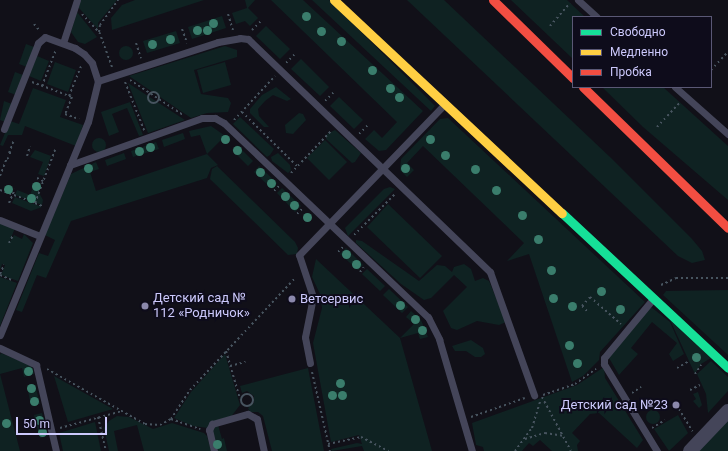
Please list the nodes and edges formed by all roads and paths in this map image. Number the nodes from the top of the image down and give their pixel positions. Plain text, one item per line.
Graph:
1 (118, 0) edge
2 (334, 0) edge
3 (493, 0) edge
4 (578, 0) edge
5 (76, 3) edge
6 (570, 4) dead end
7 (228, 14) dead end
8 (596, 16) edge
9 (261, 21) dead end
10 (550, 26) dead end
11 (182, 29) dead end
12 (99, 32) junction
13 (233, 32) dead end
14 (251, 32) dead end
15 (61, 42) junction
16 (136, 44) dead end
17 (188, 47) dead end
18 (728, 52) edge
19 (295, 54) dead end
20 (85, 56) junction
21 (142, 62) dead end
22 (283, 67) junction
23 (712, 69) edge
24 (118, 74) junction
25 (572, 77) edge
26 (24, 79) junction
27 (98, 81) junction
28 (42, 86) junction
29 (584, 88) edge
30 (676, 88) edge
31 (334, 92) dead end
32 (148, 93) junction
33 (69, 96) junction
34 (158, 99) junction
35 (323, 102) dead end
36 (680, 102) dead end
37 (444, 104) junction
38 (242, 112) junction
39 (193, 121) junction
40 (88, 122) junction
41 (337, 125) junction
42 (368, 125) dead end
43 (228, 126) junction
44 (657, 127) dead end
45 (4, 129) dead end
46 (728, 134) edge
47 (358, 136) dead end
48 (147, 138) junction
49 (14, 140) dead end
50 (30, 146) dead end
51 (55, 150) dead end
52 (11, 154) dead end
53 (27, 156) dead end
54 (9, 159) dead end
55 (70, 165) junction
56 (0, 166) edge
57 (3, 167) junction
58 (382, 169) junction
59 (1, 176) edge
60 (37, 178) dead end
61 (43, 181) junction
62 (401, 187) junction
63 (14, 189) dead end
64 (0, 190) edge
65 (12, 195) junction
66 (9, 203) dead end
67 (35, 203) junction
68 (42, 206) dead end
69 (0, 220) edge
70 (329, 224) junction
71 (728, 228) edge
72 (40, 236) junction
73 (348, 242) junction
74 (4, 264) dead end
75 (304, 269) junction
76 (0, 275) edge
77 (728, 278) edge
78 (18, 283) dead end
79 (654, 298) junction
80 (587, 311) dead end
81 (627, 329) junction
82 (0, 335) edge
83 (0, 348) edge
84 (226, 351) junction
85 (689, 361) dead end
86 (245, 362) dead end
87 (310, 363) joint
88 (604, 364) junction
89 (36, 365) junction
90 (230, 366) junction
91 (677, 368) dead end
92 (728, 368) edge
93 (700, 385) dead end
94 (641, 387) dead end
95 (539, 388) dead end
96 (690, 390) dead end
97 (534, 395) joint
98 (541, 396) junction
99 (240, 399) junction
100 (632, 400) dead end
101 (679, 409) dead end
102 (122, 411) junction
103 (728, 411) edge
104 (98, 417) junction
105 (171, 419) junction
106 (462, 420) junction
107 (665, 420) dead end
108 (646, 424) dead end
109 (650, 429) junction
110 (51, 430) junction
111 (209, 430) junction
112 (692, 432) dead end
113 (653, 434) dead end
114 (563, 436) junction
115 (523, 439) junction
116 (328, 444) junction
117 (107, 450) edge
118 (56, 451) edge
119 (214, 451) edge
120 (264, 451) edge
121 (330, 451) edge
122 (389, 451) edge
123 (472, 451) edge
124 (515, 451) edge
125 (571, 451) edge
126 (657, 451) edge
127 (690, 451) edge

1 - 12 path
2 - 37 street
3 - 25 street
4 - 8 lane
5 - 12 path
5 - 15 lane
6 - 10 path
7 - 13 path
9 - 14 path
11 - 17 path
12 - 24 path
15 - 20 lane
15 - 26 lane
15 - 28 path
16 - 21 path
18 - 23 path
19 - 22 path
20 - 27 lane
20 - 33 path
22 - 24 lane
22 - 38 path
22 - 41 lane
24 - 27 lane
24 - 32 path
24 - 48 path
26 - 28 path
26 - 45 lane
27 - 40 lane
28 - 33 path
29 - 71 street
30 - 46 lane
31 - 35 path
32 - 34 path
32 - 34 path
32 - 34 path
33 - 40 path
34 - 39 path
36 - 44 path
37 - 58 lane
37 - 79 street
38 - 41 path
38 - 43 path
39 - 43 lane
39 - 48 lane
40 - 55 lane
41 - 58 lane
42 - 47 path
43 - 70 lane
48 - 55 lane
49 - 52 path
50 - 53 path
51 - 61 path
54 - 57 path
55 - 72 lane
56 - 57 path
57 - 59 path
58 - 62 lane
58 - 70 lane
60 - 61 path
61 - 67 path
62 - 73 path
62 - 97 lane
63 - 65 path
64 - 65 path
65 - 66 path
65 - 67 path
67 - 68 path
69 - 72 lane
70 - 73 lane
70 - 75 lane
72 - 82 lane
73 - 106 lane
74 - 76 path
75 - 84 path
75 - 87 lane
76 - 78 path
77 - 79 path
79 - 81 lane
79 - 92 street
80 - 81 path
81 - 88 lane
83 - 89 lane
84 - 90 path
84 - 105 path
85 - 91 path
86 - 90 path
87 - 116 path
88 - 98 path
88 - 126 lane
89 - 102 path
89 - 110 lane
90 - 99 path
93 - 96 path
94 - 100 path
95 - 98 path
97 - 106 path
98 - 114 path
98 - 115 path
99 - 99 path
101 - 112 path
102 - 104 path
102 - 105 path
103 - 127 street
104 - 110 path
104 - 117 path
105 - 111 path
106 - 123 lane
107 - 109 path
108 - 109 path
109 - 113 path
110 - 118 lane
111 - 119 lane
111 - 120 lane
114 - 115 path
114 - 125 path
115 - 124 path
116 - 121 path
116 - 122 path

